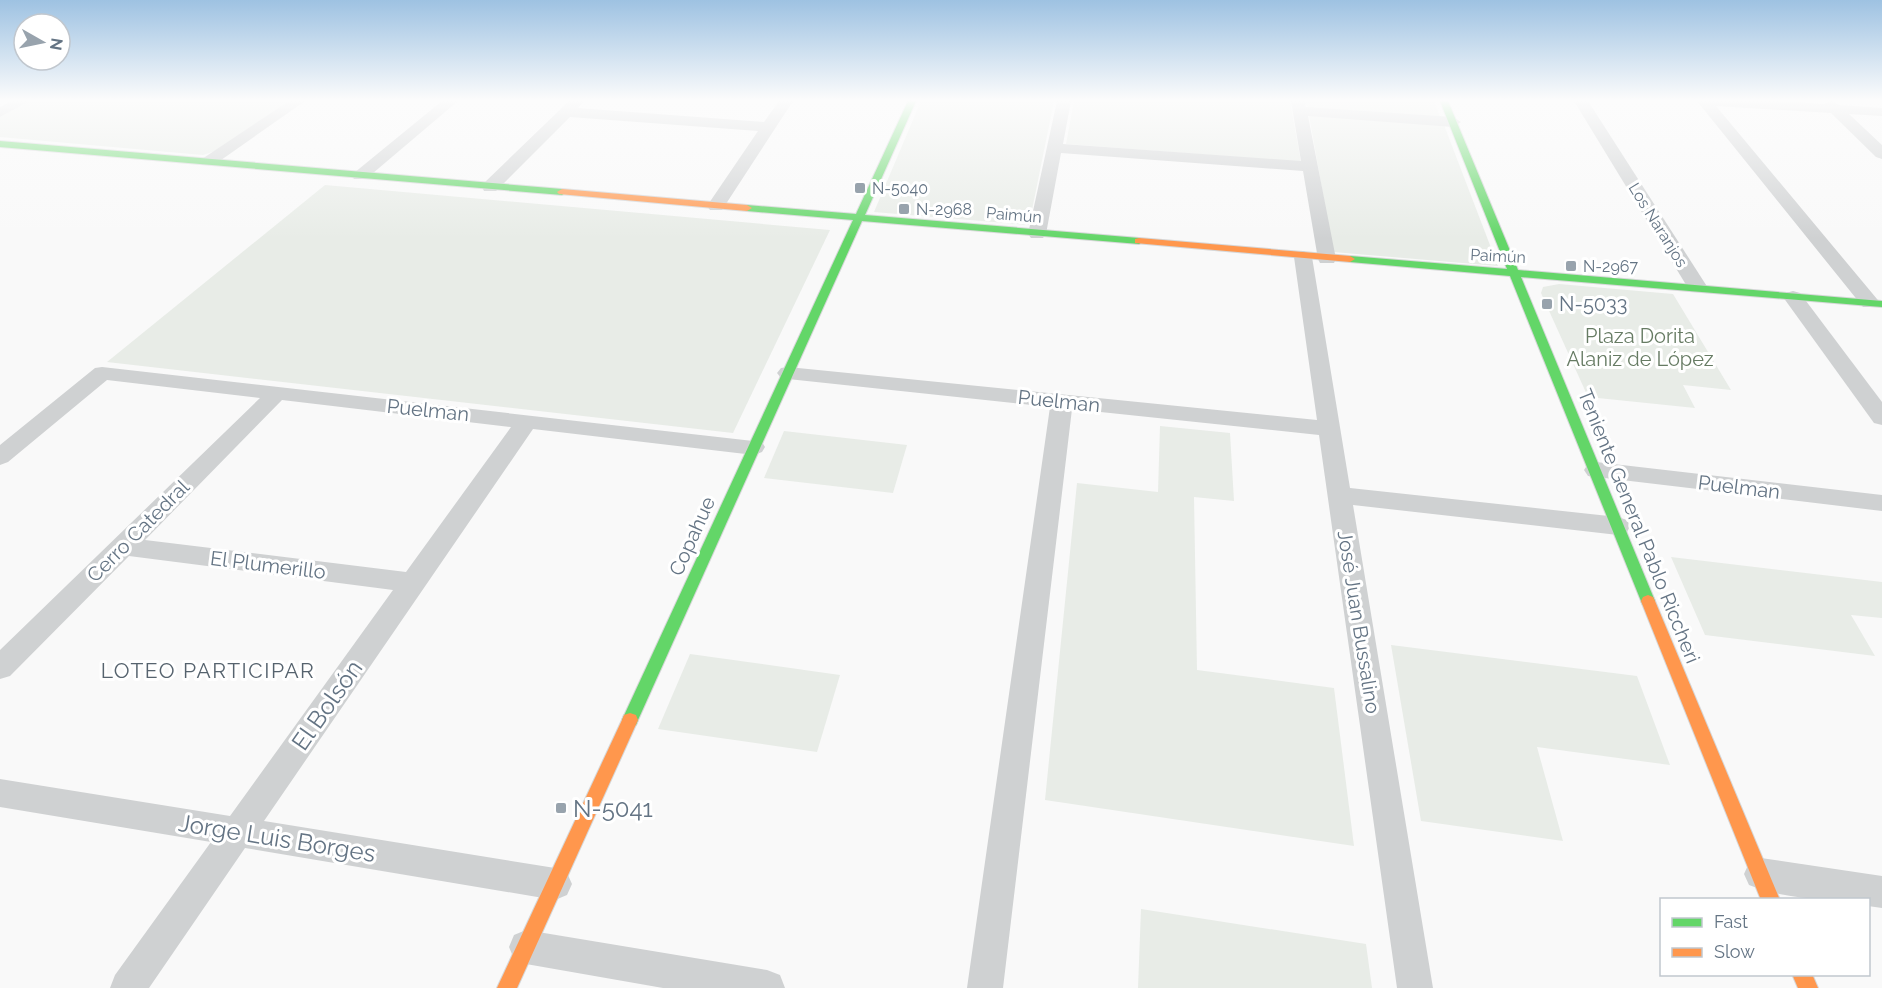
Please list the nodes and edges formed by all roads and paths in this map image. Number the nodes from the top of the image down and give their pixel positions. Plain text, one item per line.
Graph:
1 (36, 147) edge
2 (230, 147) edge
3 (395, 147) edge
4 (530, 147) edge
5 (755, 147) edge
6 (891, 147) edge
7 (1306, 147) edge
8 (1463, 147) edge
9 (1610, 147) edge
10 (1743, 147) edge
11 (1054, 148) joint
12 (208, 162) junction
13 (1310, 167) junction
14 (360, 176) junction
15 (490, 187) junction
16 (716, 206) junction
17 (859, 218) junction
18 (1037, 234) junction
19 (1315, 258) junction
20 (1515, 275) junction
21 (1698, 288) junction
22 (1793, 297) junction
23 (1876, 304) edge
24 (788, 373) junction
25 (277, 393) junction
26 (1062, 401) junction
27 (1882, 418) edge
28 (527, 421) junction
29 (1329, 429) junction
30 (754, 447) junction
31 (0, 456) edge
32 (1596, 470) junction
33 (1340, 495) junction
34 (1882, 503) edge
35 (1618, 526) junction
36 (123, 546) junction
37 (413, 583) junction
38 (0, 668) edge
39 (0, 793) edge
40 (238, 832) junction
41 (555, 884) junction
42 (1766, 887) edge
43 (1882, 892) edge
44 (526, 947) junction
45 (128, 988) edge
46 (507, 988) edge
47 (767, 988) edge
48 (985, 988) edge
49 (1415, 988) edge

1 - 12 street, Paimún
2 - 12 street
3 - 14 street
4 - 15 street
5 - 16 street
6 - 17 street, Copahue
7 - 13 street, José Juan Bussalino
8 - 20 street, Teniente General Pablo Riccheri
9 - 21 street, Los Naranjos
10 - 23 street
11 - 13 street
11 - 18 street
12 - 14 street, Paimún
13 - 19 street, José Juan Bussalino
14 - 15 street, Paimún
15 - 16 street, Paimún
16 - 17 street, Paimún
17 - 18 street, Paimún
17 - 24 street, Copahue
18 - 19 street, Paimún
19 - 20 street, Paimún
19 - 29 street, José Juan Bussalino
20 - 21 street, Paimún
20 - 32 street, Teniente General Pablo Riccheri
21 - 22 street, Paimún
22 - 23 street, Paimún
22 - 27 street
24 - 26 street, Puelman
24 - 30 street, Copahue
25 - 28 street, Puelman
25 - 31 street, Puelman
25 - 36 street, Cerro Catedral
26 - 29 street, Puelman
26 - 48 street
28 - 30 street, Puelman
28 - 37 street, El Bolsón
29 - 33 street, José Juan Bussalino
30 - 41 street, Copahue
32 - 34 street, Puelman
32 - 35 street, Teniente General Pablo Riccheri
33 - 35 street
33 - 49 street, José Juan Bussalino
35 - 42 street, Teniente General Pablo Riccheri
36 - 37 street, El Plumerillo
36 - 38 street, Cerro Catedral
37 - 40 street, El Bolsón
39 - 40 street, Jorge Luis Borges
40 - 41 street, Jorge Luis Borges
40 - 45 street, El Bolsón
41 - 44 street, Copahue
42 - 43 street
44 - 46 street, Copahue
44 - 47 street

